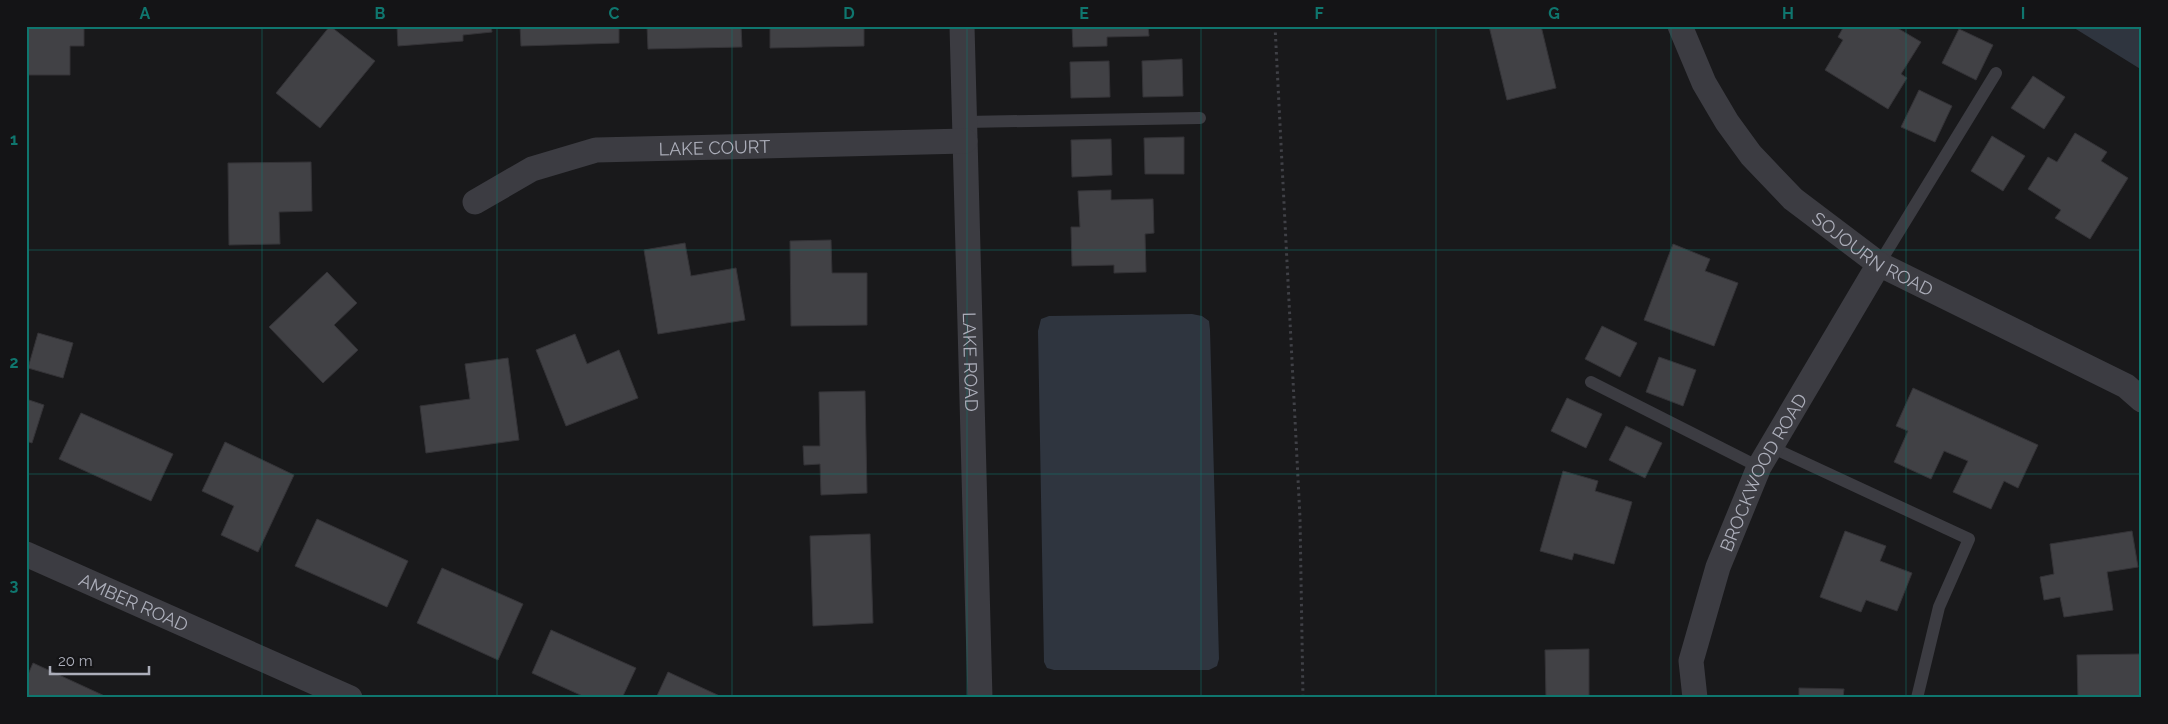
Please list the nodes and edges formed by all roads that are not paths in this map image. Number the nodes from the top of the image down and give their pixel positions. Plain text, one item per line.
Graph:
1 (962, 26) edge
2 (1680, 26) edge
3 (1996, 73) dead end
4 (1200, 118) dead end
5 (965, 131) junction
6 (475, 202) dead end
7 (1879, 264) junction
8 (1591, 382) dead end
9 (2142, 400) edge
10 (1765, 457) junction
11 (26, 554) edge
12 (350, 698) edge
13 (980, 698) edge
14 (1695, 698) edge
15 (1917, 698) edge

1 - 5 street, LAKE ROAD
2 - 7 street, SOJOURN ROAD
3 - 7 lane
4 - 5 lane
5 - 6 street, LAKE COURT
5 - 13 street, LAKE ROAD
7 - 9 street, SOJOURN ROAD
7 - 10 street, BROCKWOOD ROAD
8 - 10 lane
10 - 14 street, BROCKWOOD ROAD
10 - 15 lane
11 - 12 street, AMBER ROAD

